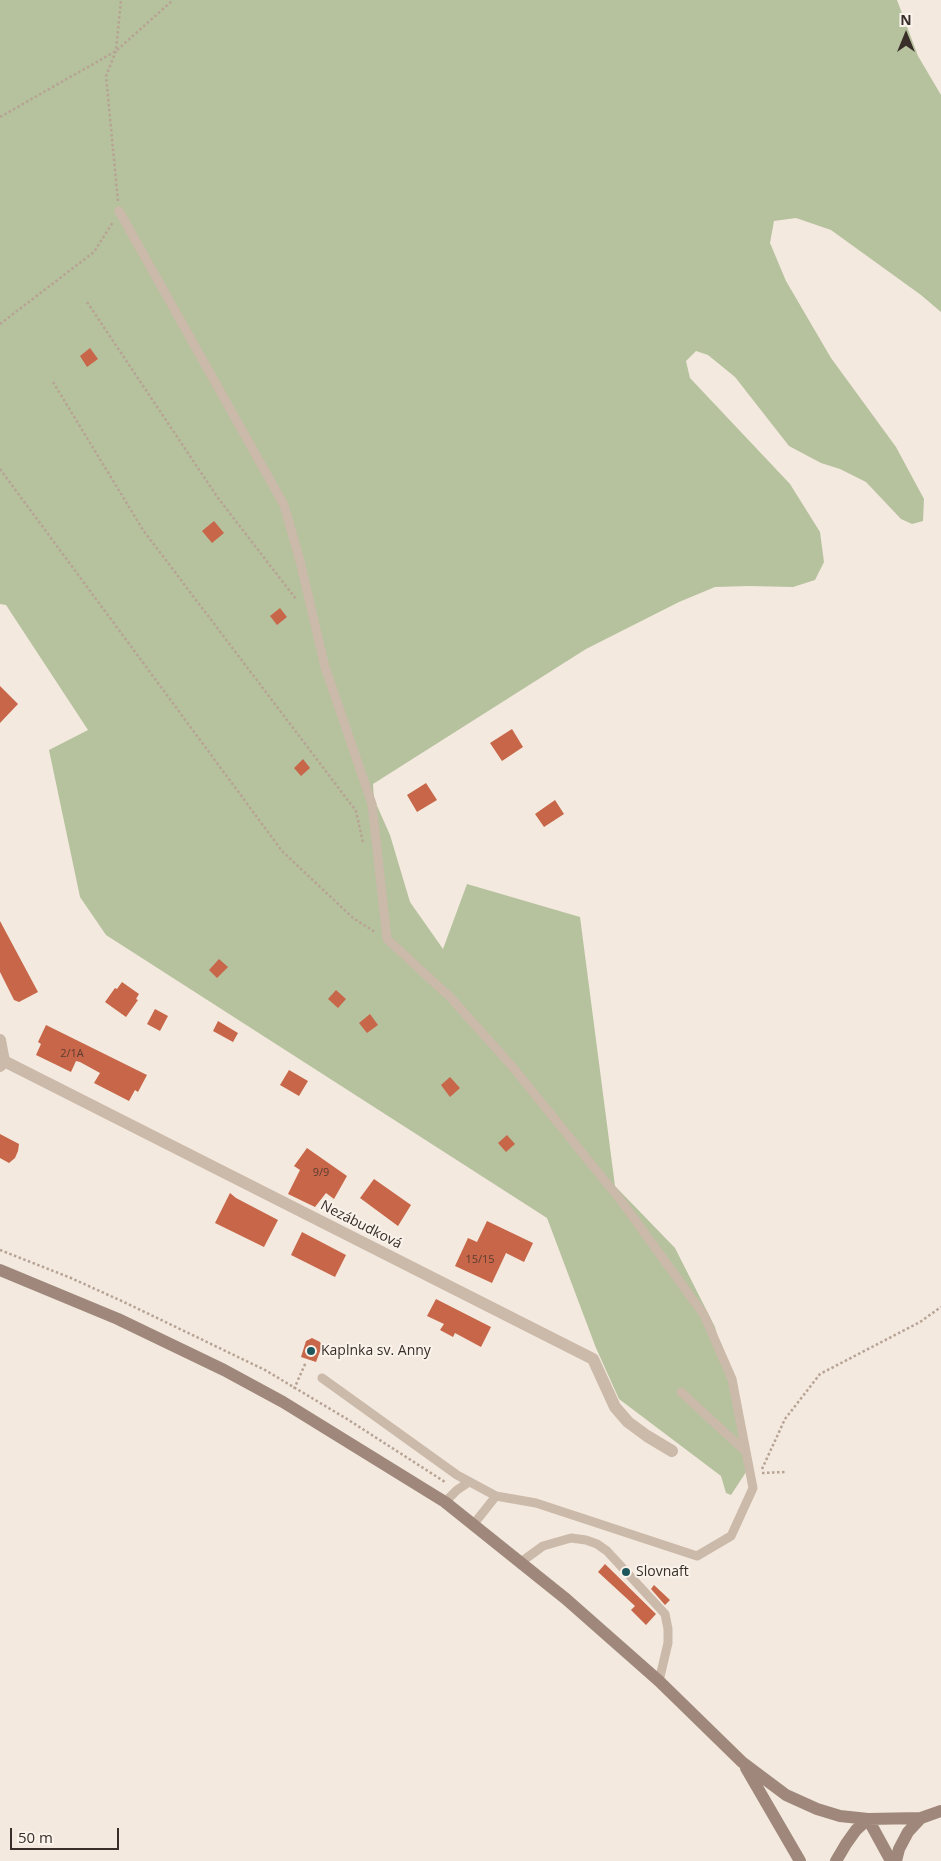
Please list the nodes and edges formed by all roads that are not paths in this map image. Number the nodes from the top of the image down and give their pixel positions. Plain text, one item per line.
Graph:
1 (119, 211) road end
2 (0, 1040) edge
3 (2, 1064) edge
4 (0, 1270) edge
5 (322, 1378) dead end
6 (681, 1392) dead end
7 (672, 1451) dead end
8 (746, 1452) junction
9 (469, 1482) junction
10 (496, 1496) junction
11 (445, 1502) junction
12 (474, 1525) junction
13 (521, 1562) junction
14 (659, 1681) junction
15 (742, 1762) junction
16 (941, 1811) edge
17 (921, 1818) junction
18 (868, 1819) junction
19 (800, 1861) edge
20 (836, 1861) edge
21 (891, 1861) edge
22 (896, 1861) edge

1 - 8 lane
2 - 3 street
3 - 7 street, Nezábudková
4 - 11 main road
5 - 9 lane
6 - 8 lane
8 - 10 lane
9 - 10 lane
9 - 11 lane
10 - 12 lane
11 - 12 main road
12 - 13 main road
13 - 14 main road
13 - 14 lane
14 - 15 main road
15 - 18 main road
15 - 19 main road
16 - 17 main road
17 - 18 main road
17 - 22 main road
18 - 20 main road
18 - 21 main road

